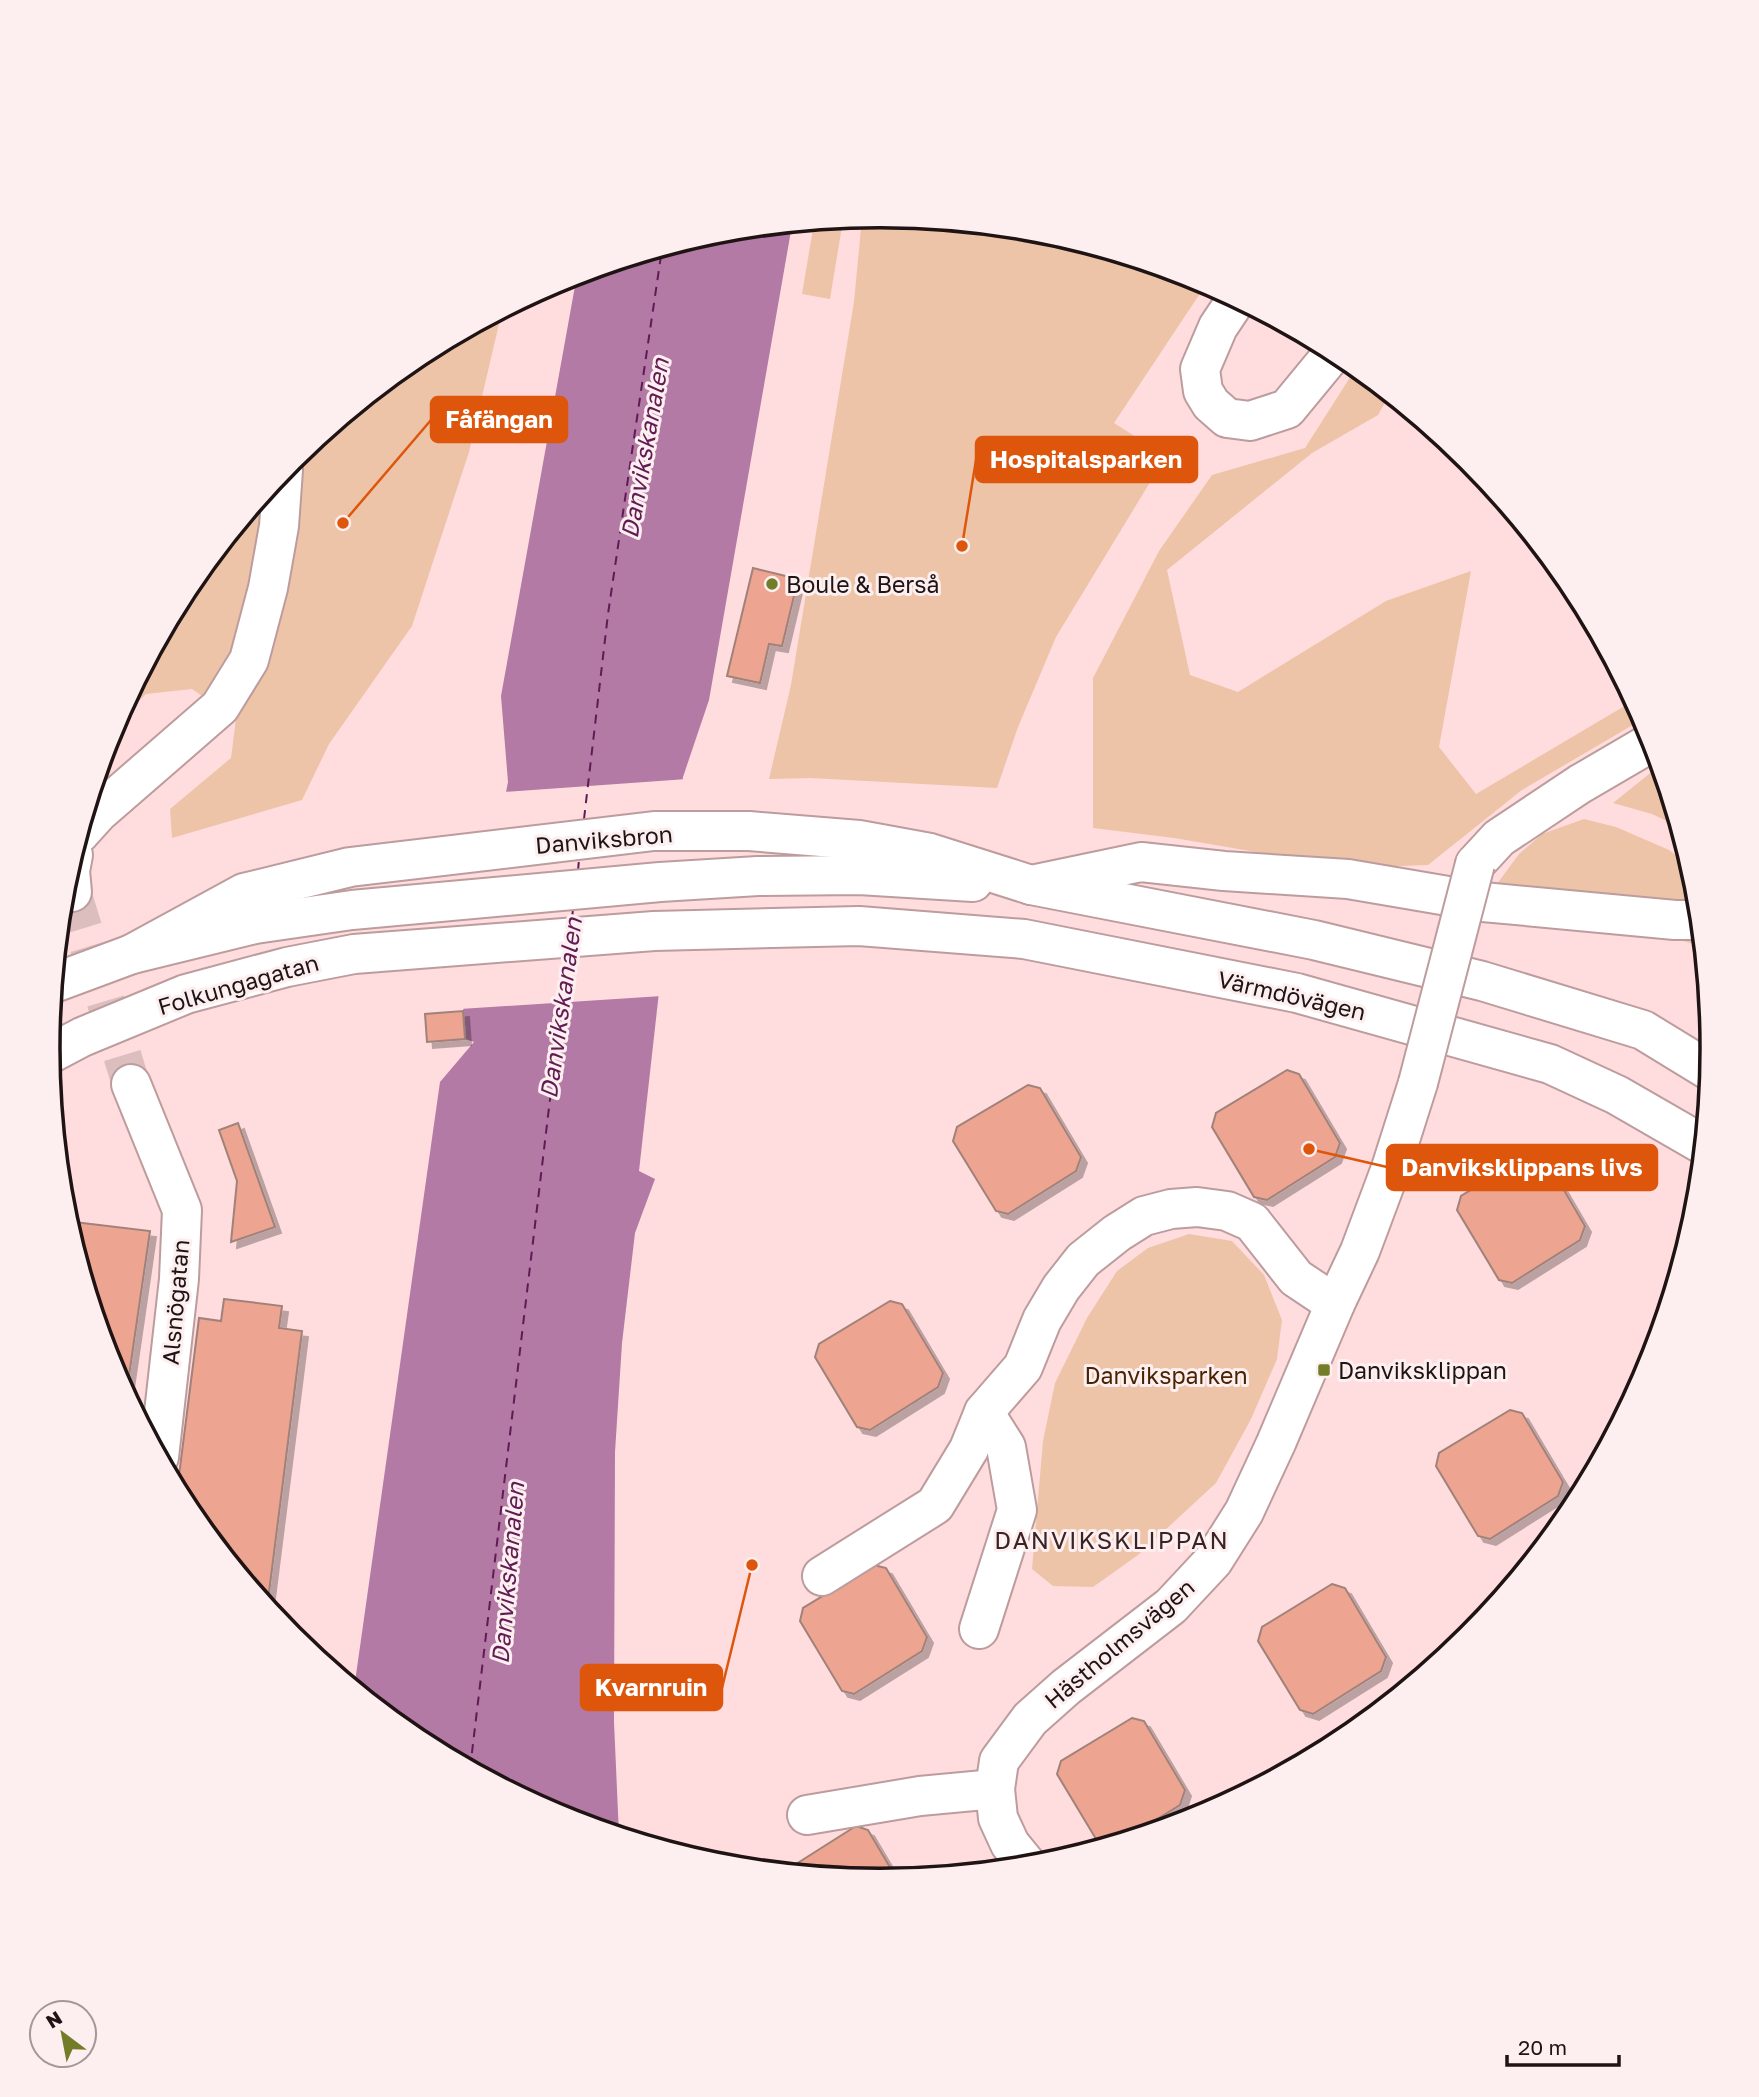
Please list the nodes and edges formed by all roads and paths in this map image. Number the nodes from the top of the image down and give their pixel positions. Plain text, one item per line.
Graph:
1 (1231, 308) edge
2 (1326, 361) edge
3 (281, 489) edge
4 (1642, 748) edge
5 (92, 819) edge
6 (859, 857) junction
7 (350, 867) joint
8 (1031, 885) junction
9 (1689, 920) edge
10 (859, 926) joint
11 (132, 954) junction
12 (63, 980) edge
13 (60, 1049) edge
14 (1699, 1065) edge
15 (131, 1084) tunnel mouth
16 (1694, 1143) edge
17 (1335, 1304) junction
18 (984, 1412) junction
19 (161, 1442) edge
20 (822, 1576) dead end
21 (979, 1629) dead end
22 (995, 1789) junction
23 (807, 1815) dead end
24 (1020, 1856) edge

1 - 2 main road
3 - 5 main road
4 - 17 main road, Hästholmsvägen, bridge
6 - 7 main road, Danviksbron
6 - 8 main road
6 - 11 main road, Folkungagatan
7 - 11 main road, Folkungagatan
8 - 9 main road
8 - 14 main road
10 - 13 main road, Folkungagatan
10 - 16 main road, Värmdövägen
11 - 12 main road, Folkungagatan
15 - 19 main road, Alsnögatan
17 - 18 main road
17 - 22 main road, Hästholmsvägen
18 - 20 main road
18 - 21 main road
22 - 23 main road
22 - 24 main road, Hästholmsvägen

